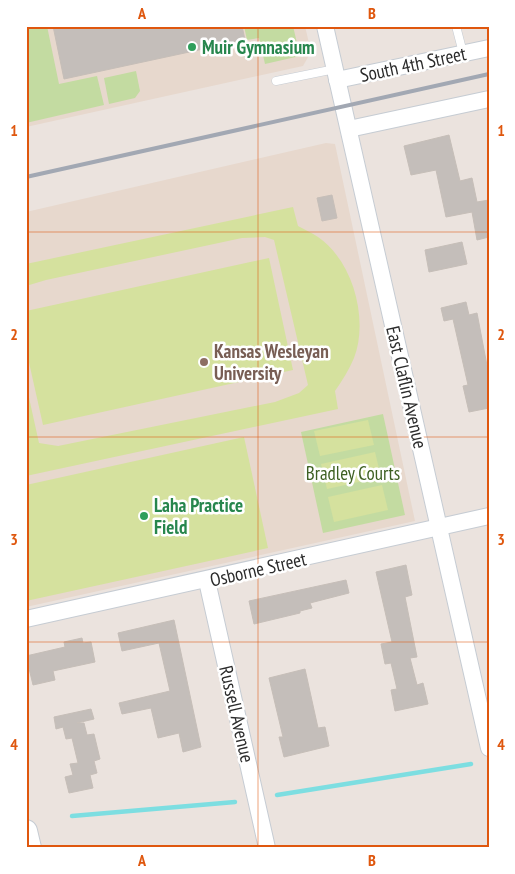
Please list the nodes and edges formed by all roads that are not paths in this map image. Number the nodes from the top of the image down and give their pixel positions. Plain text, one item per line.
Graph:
1 (325, 26) edge
2 (456, 26) edge
3 (489, 48) edge
4 (463, 53) junction
5 (336, 74) junction
6 (276, 81) dead end
7 (489, 98) edge
8 (348, 129) junction
9 (489, 516) edge
10 (440, 528) junction
11 (207, 581) junction
12 (26, 619) edge
13 (489, 748) edge
14 (26, 831) edge
15 (30, 848) edge
16 (267, 848) edge

1 - 5 street, East Claflin Avenue
2 - 4 lane
3 - 4 street, South 4th Street
4 - 5 street, South 4th Street
5 - 6 lane
5 - 8 street, East Claflin Avenue
7 - 8 street
8 - 10 street, East Claflin Avenue
9 - 10 street, Osborne Street
10 - 11 street, Osborne Street
10 - 13 street, East Claflin Avenue
11 - 12 street, Osborne Street
11 - 16 street, Russell Avenue
14 - 15 main road

